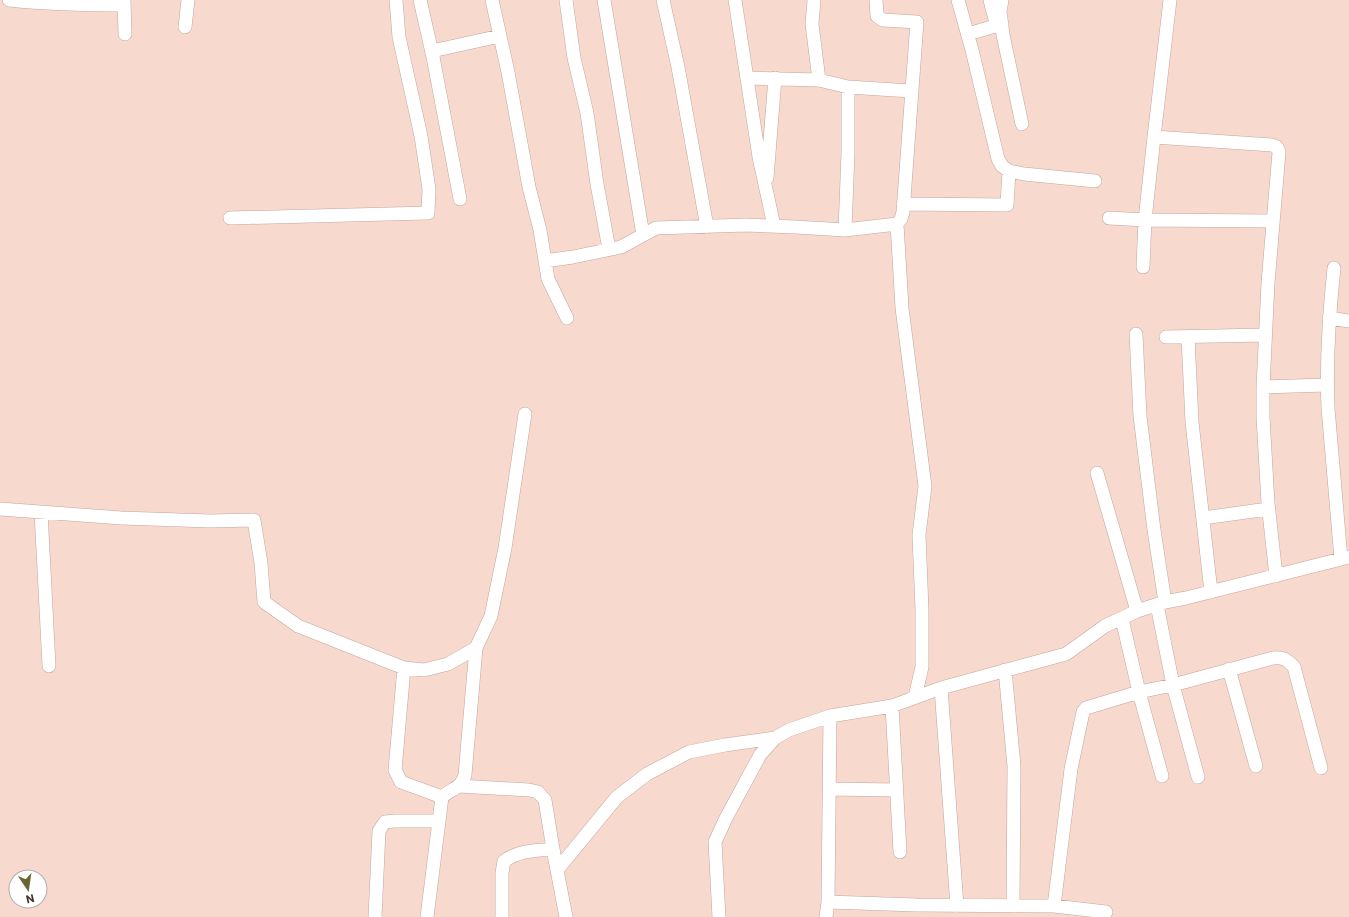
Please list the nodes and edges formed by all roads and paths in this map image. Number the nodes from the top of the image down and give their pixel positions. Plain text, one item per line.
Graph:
1 (10, 0) edge
2 (188, 0) edge
3 (396, 0) edge
4 (420, 0) edge
5 (492, 0) edge
6 (566, 0) edge
7 (604, 0) edge
8 (663, 0) edge
9 (735, 0) edge
10 (814, 0) edge
11 (876, 0) edge
12 (958, 0) edge
13 (990, 0) edge
14 (1002, 0) edge
15 (1170, 0) edge
16 (58, 2) edge
17 (124, 2) edge
18 (999, 24) junction
19 (185, 27) dead end
20 (125, 34) dead end
21 (968, 34) junction
22 (500, 36) junction
23 (432, 51) junction
24 (747, 78) junction
25 (775, 78) junction
26 (819, 80) junction
27 (848, 87) junction
28 (912, 91) junction
29 (1022, 124) dead end
30 (1154, 137) junction
31 (1009, 171) junction
32 (1095, 181) dead end
33 (766, 192) junction
34 (460, 199) dead end
35 (903, 204) junction
36 (230, 218) dead end
37 (1109, 218) dead end
38 (1145, 220) junction
39 (1273, 221) junction
40 (897, 224) junction
41 (774, 226) junction
42 (707, 227) junction
43 (845, 230) junction
44 (643, 235) junction
45 (608, 249) junction
46 (545, 261) junction
47 (1143, 267) dead end
48 (1334, 268) dead end
49 (567, 318) dead end
50 (1329, 318) junction
51 (1349, 321) edge
52 (1136, 334) dead end
53 (1265, 335) junction
54 (1166, 338) dead end
55 (1188, 338) junction
56 (1327, 385) junction
57 (1263, 387) junction
58 (524, 414) dead end
59 (1096, 473) dead end
60 (0, 509) edge
61 (1268, 509) junction
62 (41, 512) junction
63 (1203, 518) junction
64 (1345, 558) edge
65 (1276, 576) junction
66 (1211, 592) junction
67 (1161, 603) junction
68 (1137, 611) junction
69 (1122, 618) junction
70 (476, 648) junction
71 (49, 666) dead end
72 (404, 668) junction
73 (1229, 669) junction
74 (1005, 670) junction
75 (1173, 684) junction
76 (941, 688) junction
77 (1138, 692) junction
78 (916, 697) junction
79 (892, 706) junction
80 (830, 716) junction
81 (775, 738) junction
82 (1256, 766) dead end
83 (1321, 768) dead end
84 (1162, 776) dead end
85 (1198, 776) dead end
86 (459, 786) junction
87 (829, 789) junction
88 (896, 790) junction
89 (442, 797) junction
90 (438, 822) junction
91 (553, 849) junction
92 (900, 852) dead end
93 (557, 870) junction
94 (828, 902) junction
95 (957, 906) junction
96 (1013, 906) junction
97 (1054, 906) junction
98 (1106, 912) dead end
99 (375, 917) edge
100 (427, 917) edge
101 (502, 917) edge
102 (566, 917) edge
103 (719, 917) edge
104 (826, 917) edge

1 - 16 street
2 - 19 street
3 - 36 street
4 - 23 street
5 - 22 street
6 - 45 street
7 - 44 street
8 - 42 street
9 - 24 street
10 - 26 street
11 - 28 street
12 - 21 street
13 - 18 street
14 - 18 street
15 - 30 street
16 - 17 street
17 - 20 street
18 - 21 street
18 - 29 street
21 - 31 street
22 - 23 street
22 - 46 street
23 - 34 street
24 - 25 street
24 - 33 street
25 - 26 street
25 - 33 street
26 - 27 street
27 - 28 street
27 - 43 street
28 - 35 street
30 - 38 street
30 - 39 street
31 - 32 street
31 - 35 street
33 - 41 street
35 - 40 street
37 - 38 street
38 - 39 street
38 - 47 street
39 - 53 street
40 - 43 street
40 - 78 street
41 - 42 street
41 - 43 street
42 - 44 street
44 - 45 street
45 - 46 street
46 - 49 street
48 - 50 street
50 - 51 street
50 - 56 street
52 - 67 street
53 - 55 street
53 - 57 street
54 - 55 street
55 - 63 street
56 - 57 street
56 - 64 street
57 - 61 street
58 - 70 street
59 - 68 street
60 - 62 street
61 - 63 street
61 - 65 street
62 - 71 street
62 - 72 street
63 - 66 street
64 - 65 street
65 - 66 street
66 - 67 street
67 - 68 street
67 - 75 street
68 - 69 street
69 - 74 street
69 - 77 street
70 - 72 street
70 - 86 street
72 - 89 street
73 - 75 street
73 - 82 street
73 - 83 street
74 - 76 street
74 - 96 street
75 - 77 street
75 - 85 street
76 - 78 street
76 - 95 street
77 - 84 street
77 - 97 street
78 - 79 street
79 - 80 street
79 - 88 street
80 - 81 street
80 - 87 street
81 - 93 street
81 - 103 street
86 - 89 street
86 - 91 street
87 - 88 street
87 - 94 street
88 - 92 street
89 - 90 street
90 - 99 street
90 - 100 street
91 - 93 street
91 - 101 street
93 - 102 street
94 - 95 street
94 - 104 street
95 - 96 street
96 - 97 street
97 - 98 street

